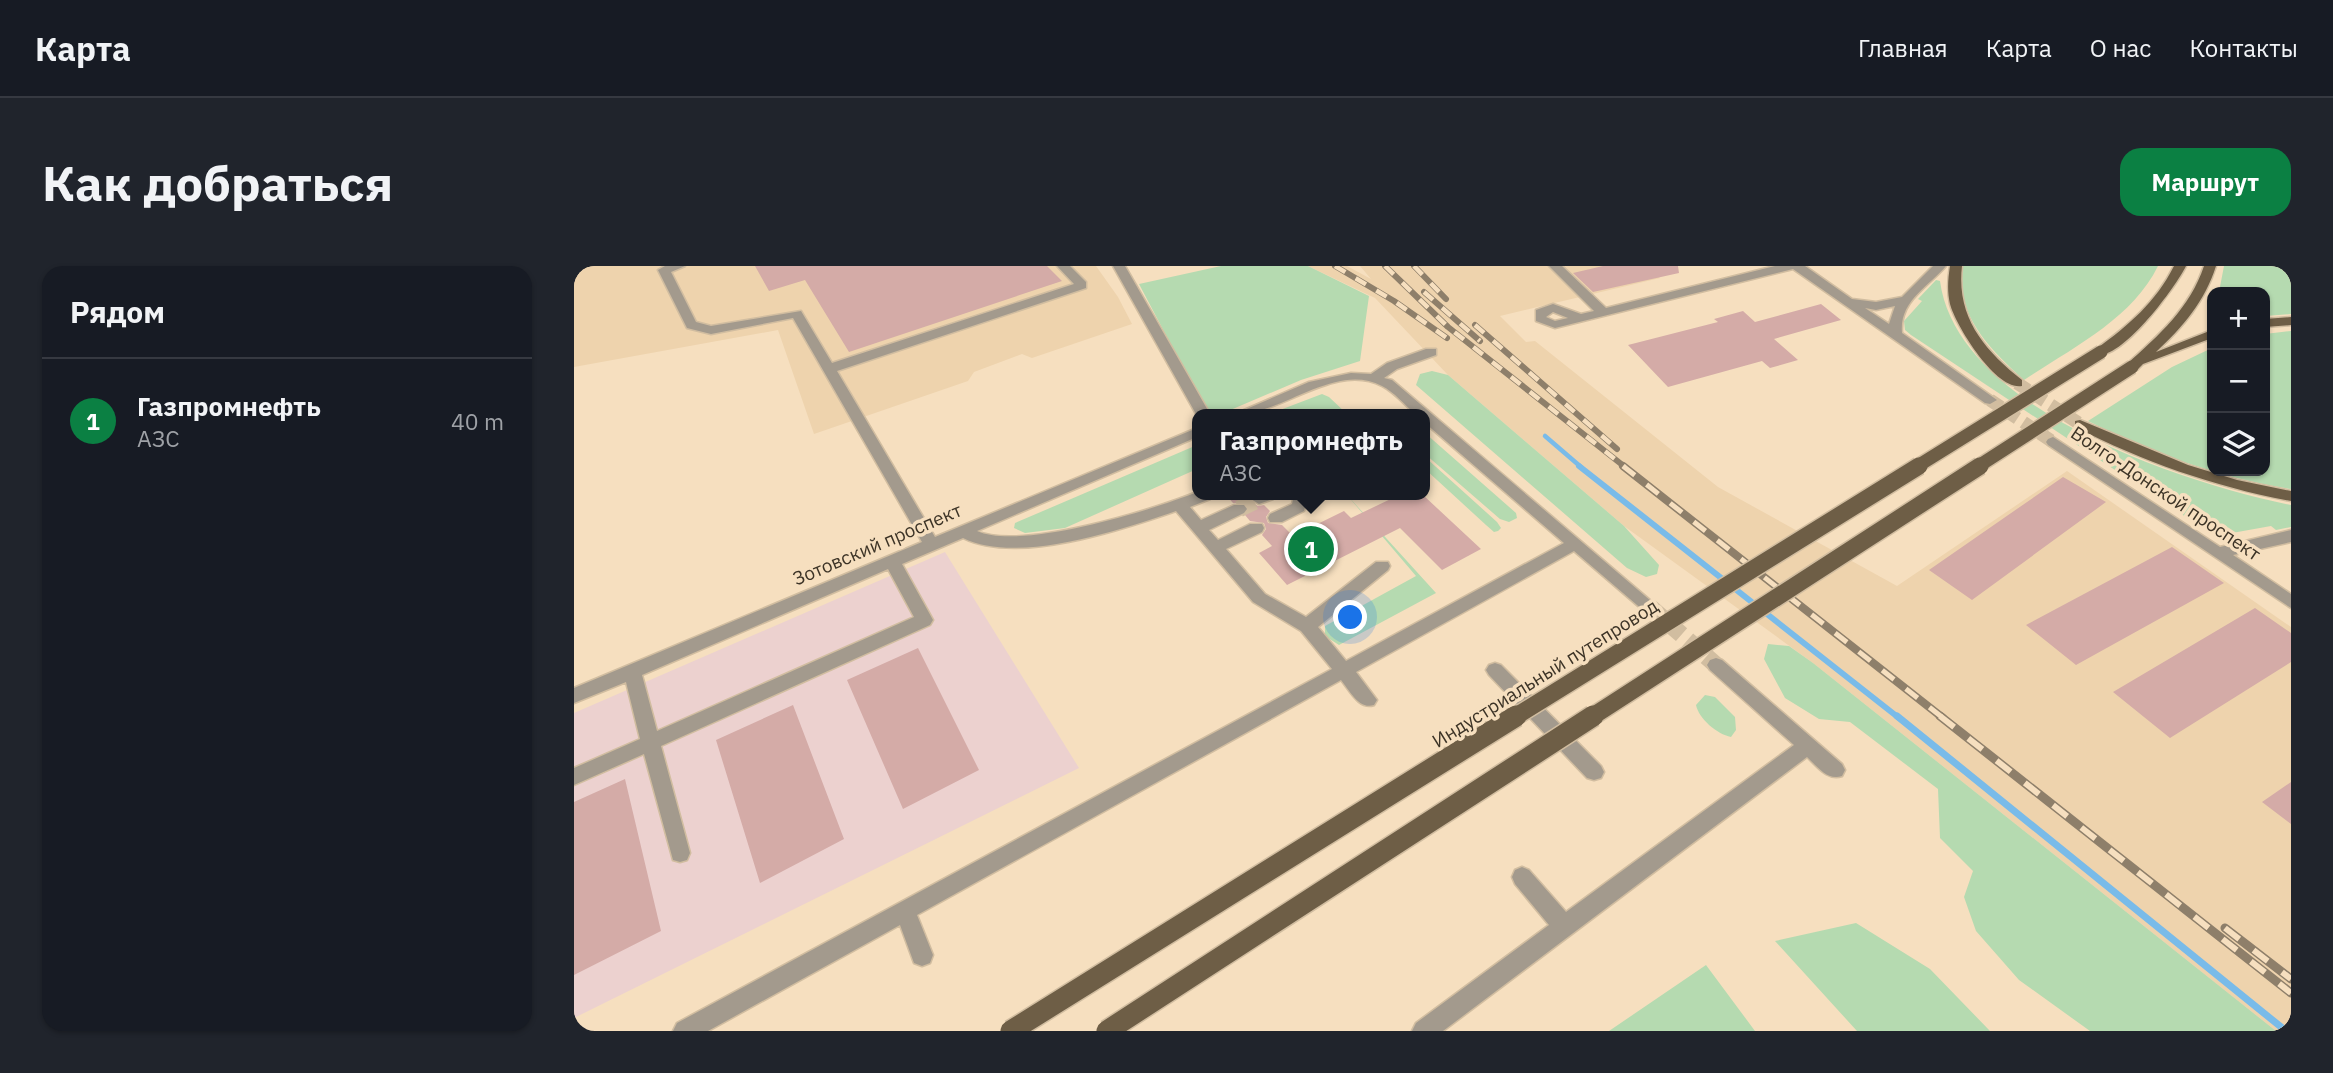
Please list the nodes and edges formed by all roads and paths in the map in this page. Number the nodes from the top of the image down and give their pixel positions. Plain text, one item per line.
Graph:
1 (679, 266) edge
2 (1063, 266) edge
3 (1119, 266) edge
4 (1555, 266) edge
5 (1789, 266) edge
6 (1797, 266) edge
7 (1940, 266) edge
8 (1956, 266) edge
9 (2180, 266) edge
10 (2210, 266) edge
11 (663, 268) edge
12 (1847, 300) junction
13 (1905, 300) junction
14 (1602, 312) junction
15 (1580, 318) dead end
16 (2291, 321) edge
17 (2270, 323) edge
18 (1896, 336) junction
19 (2207, 336) edge
20 (1431, 352) dead end
21 (2132, 367) junction
22 (828, 369) junction
23 (1375, 378) junction
24 (2017, 383) tunnel mouth
25 (1990, 400) tunnel mouth
26 (1200, 409) edge
27 (1255, 409) edge
28 (1420, 409) edge
29 (1430, 418) edge
30 (2080, 424) tunnel mouth
31 (1192, 434) edge
32 (2053, 442) tunnel mouth
33 (2291, 496) edge
34 (1194, 500) edge
35 (1300, 500) edge
36 (1180, 506) junction
37 (1239, 509) tunnel mouth
38 (1276, 518) dead end
39 (1199, 528) junction
40 (1256, 528) dead end
41 (962, 531) junction
42 (2291, 536) edge
43 (931, 544) junction
44 (1575, 544) junction
45 (1215, 548) junction
46 (2218, 553) junction
47 (892, 561) junction
48 (1382, 566) dead end
49 (2291, 602) edge
50 (1650, 607) tunnel mouth
51 (1307, 626) junction
52 (1716, 664) tunnel mouth
53 (1344, 670) junction
54 (1495, 670) dead end
55 (632, 671) junction
56 (574, 696) edge
57 (1368, 700) dead end
58 (651, 743) junction
59 (1807, 746) junction
60 (1836, 770) dead end
61 (1594, 772) dead end
62 (574, 777) edge
63 (680, 853) dead end
64 (1522, 877) dead end
65 (905, 911) junction
66 (1565, 927) junction
67 (922, 955) dead end
68 (685, 1031) edge
69 (1011, 1031) edge
70 (1107, 1031) edge
71 (1424, 1031) edge

1 - 11 street
2 - 22 street
3 - 26 street
4 - 14 street
5 - 14 street
6 - 12 street
7 - 13 street
8 - 24 main road
9 - 69 main road, Индустриальный путепровод, bridge
10 - 21 main road
11 - 22 street
12 - 13 street
12 - 18 street
13 - 18 street
14 - 15 street
16 - 17 main road
18 - 25 street
19 - 21 main road
20 - 23 street
21 - 70 main road, bridge
22 - 43 street
23 - 27 street
23 - 28 street
29 - 44 street
30 - 33 main road
31 - 41 street, Зотовский проспект
32 - 46 street, Волго-Донской проспект
34 - 36 street
35 - 38 street
36 - 39 street
36 - 41 street
37 - 39 street
39 - 45 street
40 - 45 street
41 - 43 street, Зотовский проспект
42 - 46 street
43 - 47 street, Зотовский проспект
44 - 50 street
44 - 53 street
45 - 51 street
46 - 49 street, Волго-Донской проспект
47 - 55 street, Зотовский проспект
47 - 58 street
48 - 51 street
51 - 53 street
52 - 59 street
53 - 57 street
53 - 65 street
54 - 61 street
55 - 56 street, Зотовский проспект
55 - 58 street
58 - 62 street
58 - 63 street
59 - 60 street
59 - 66 street
64 - 66 street
65 - 67 street
65 - 68 street
66 - 71 street

